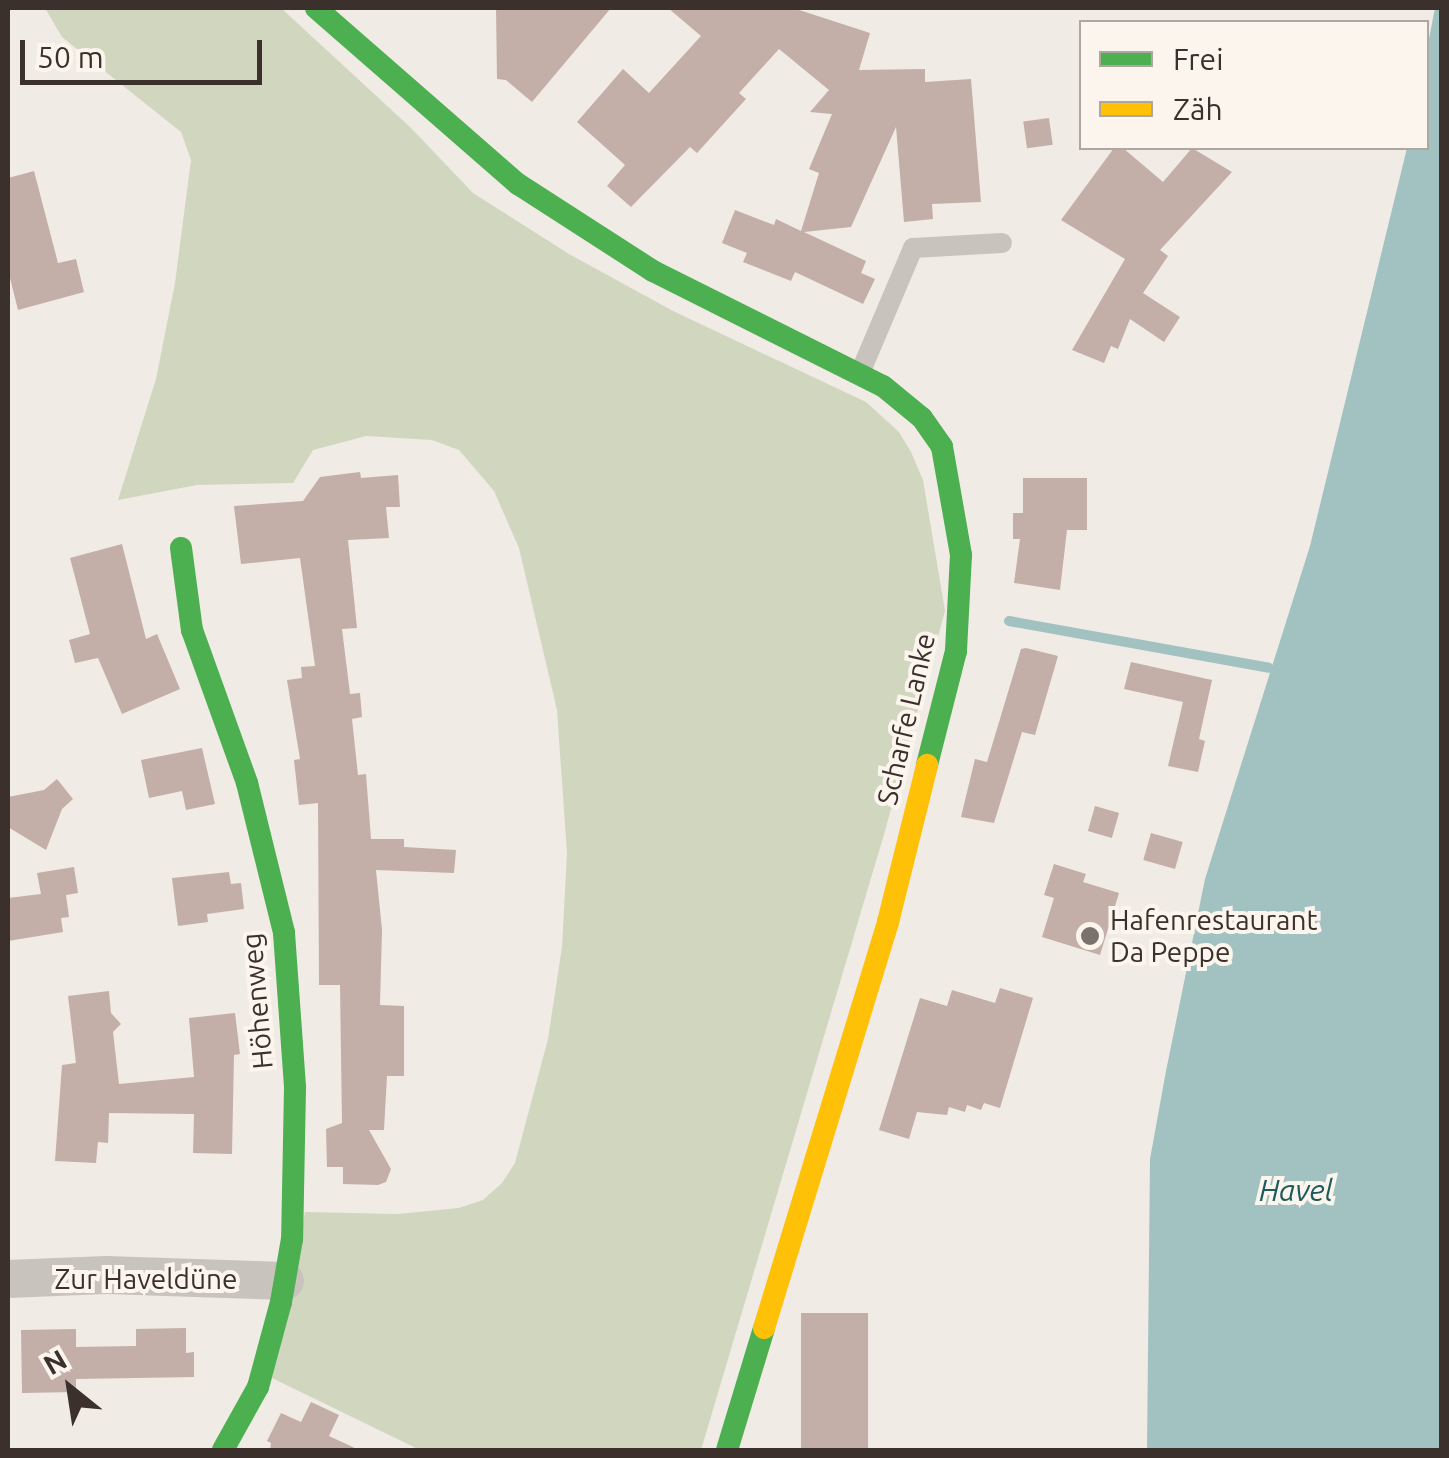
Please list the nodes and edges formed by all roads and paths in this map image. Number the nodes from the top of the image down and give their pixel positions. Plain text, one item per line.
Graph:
1 (316, 8) edge
2 (1002, 243) dead end
3 (860, 372) junction
4 (181, 548) dead end
5 (8, 1279) edge
6 (285, 1281) junction
7 (223, 1450) edge
8 (727, 1450) edge

1 - 3 street, Scharfe Lanke
2 - 3 lane
3 - 8 street, Scharfe Lanke
4 - 6 street, Höhenweg
5 - 6 street, Zur Haveldüne
6 - 7 street, Höhenweg

